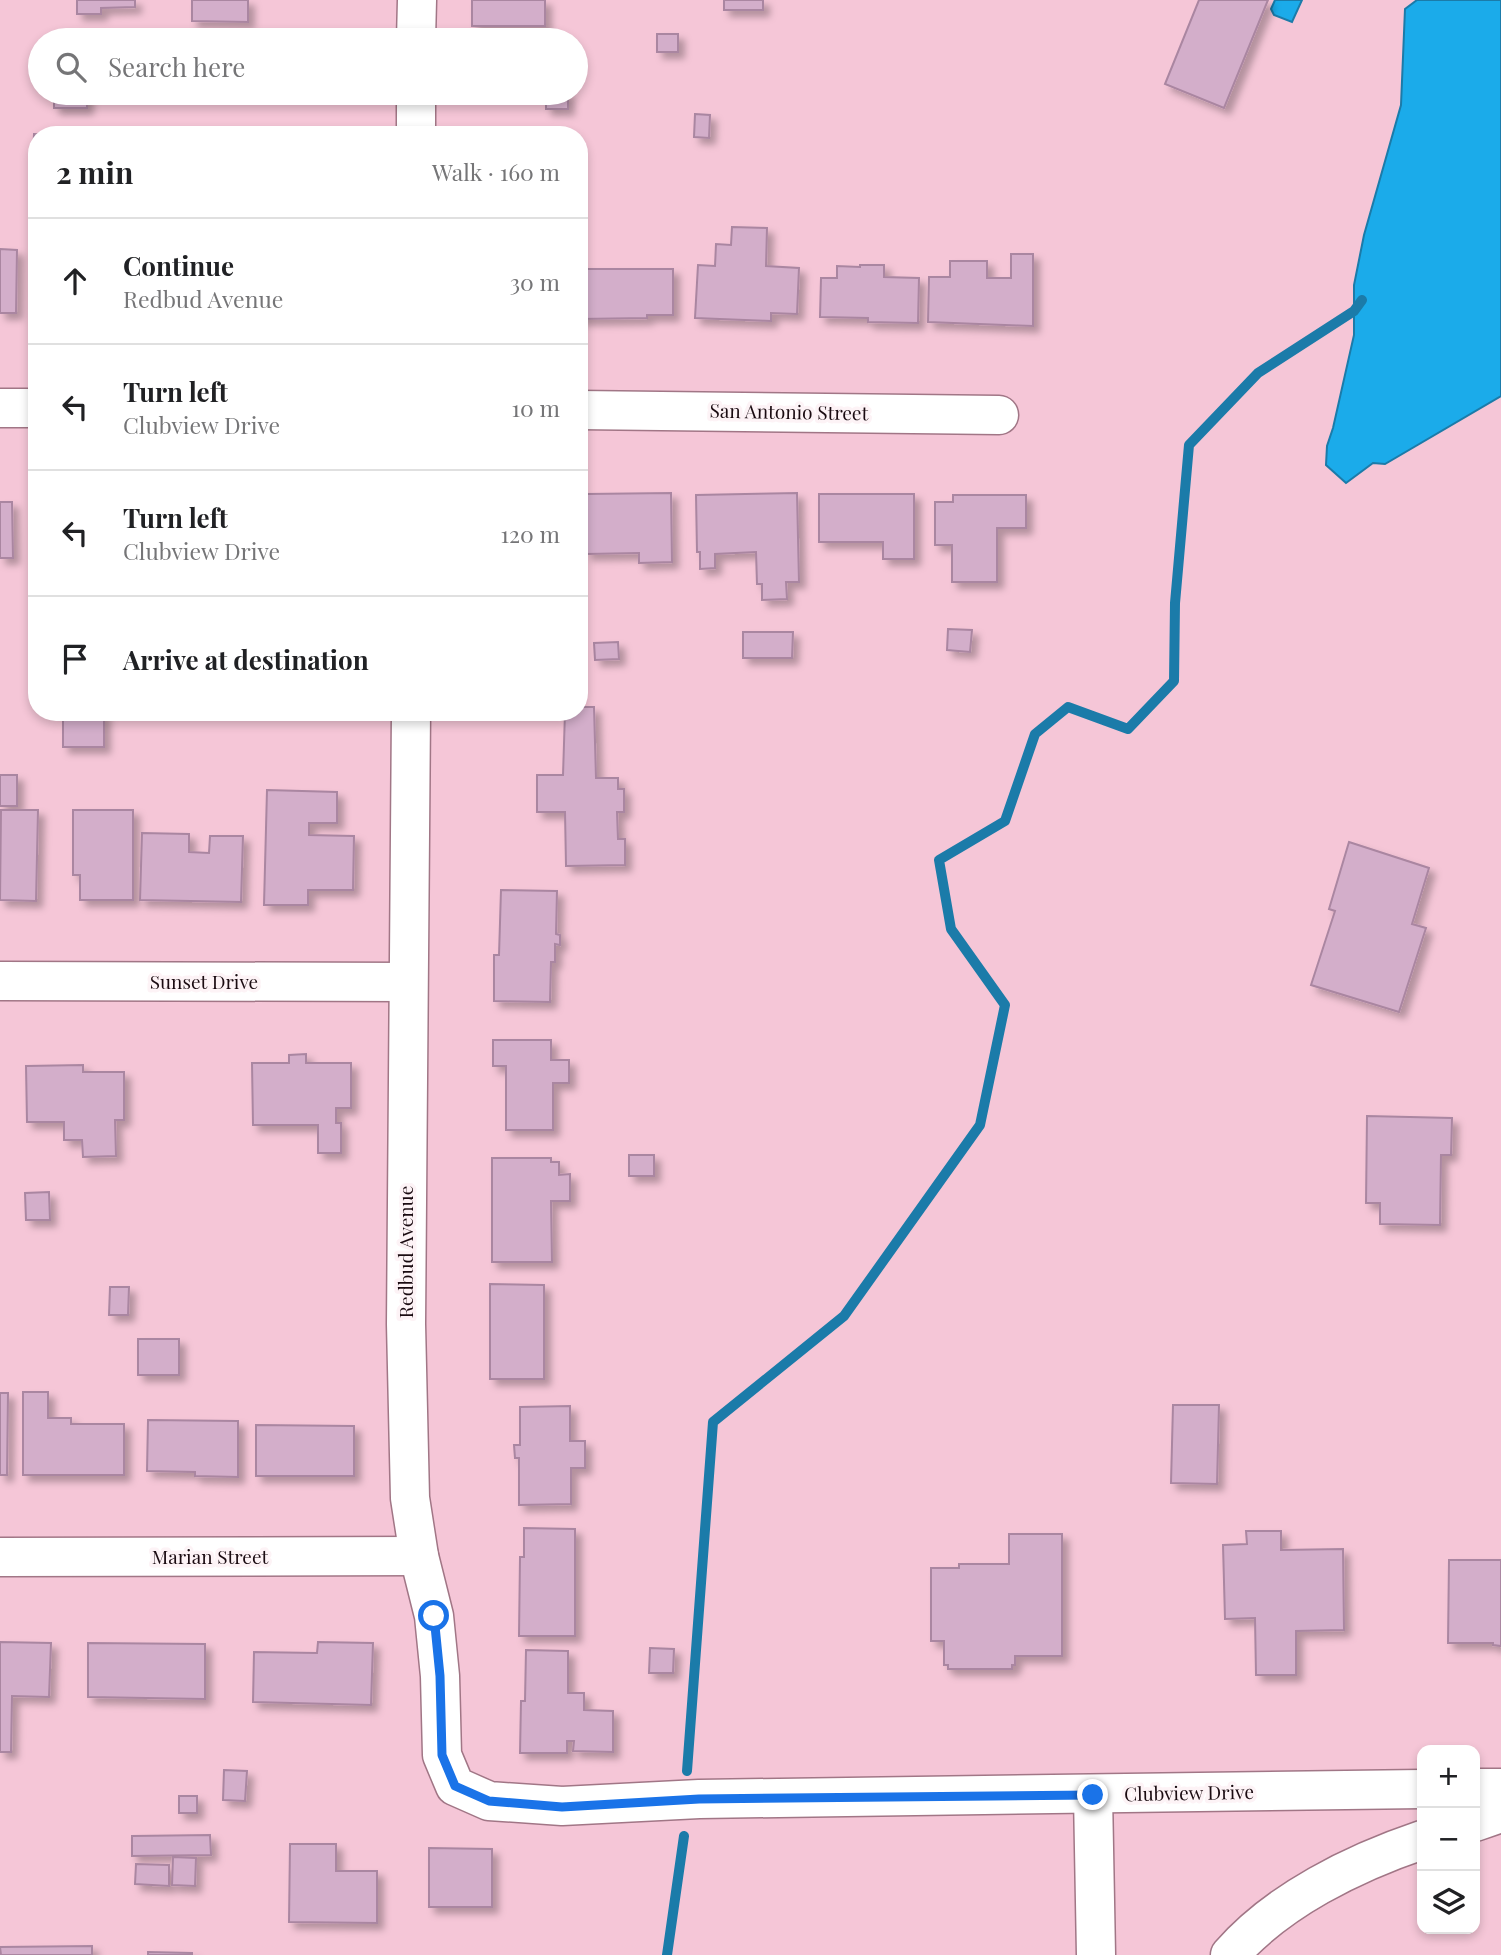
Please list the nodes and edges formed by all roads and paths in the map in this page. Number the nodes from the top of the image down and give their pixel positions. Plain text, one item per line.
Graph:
1 (416, 0) edge
2 (416, 28) edge
3 (416, 105) edge
4 (416, 126) edge
5 (0, 408) edge
6 (28, 408) edge
7 (588, 410) edge
8 (999, 415) dead end
9 (411, 721) edge
10 (0, 981) edge
11 (408, 982) junction
12 (419, 1556) junction
13 (0, 1557) edge
14 (455, 1786) joint
15 (1480, 1788) edge
16 (1501, 1788) edge
17 (1417, 1789) edge
18 (1093, 1795) junction
19 (1501, 1813) edge
20 (1480, 1820) edge
21 (1417, 1842) edge
22 (1096, 1955) edge
23 (1230, 1955) edge

1 - 2 street
3 - 4 street
5 - 6 street
7 - 8 street, San Antonio Street
9 - 11 street, Redbud Avenue
10 - 11 street, Sunset Drive
11 - 12 street, Redbud Avenue
12 - 13 street, Marian Street
12 - 14 street, Redbud Avenue
14 - 18 street, Clubview Drive
15 - 16 street
17 - 18 street, Clubview Drive
18 - 22 street
19 - 20 street
21 - 23 street

